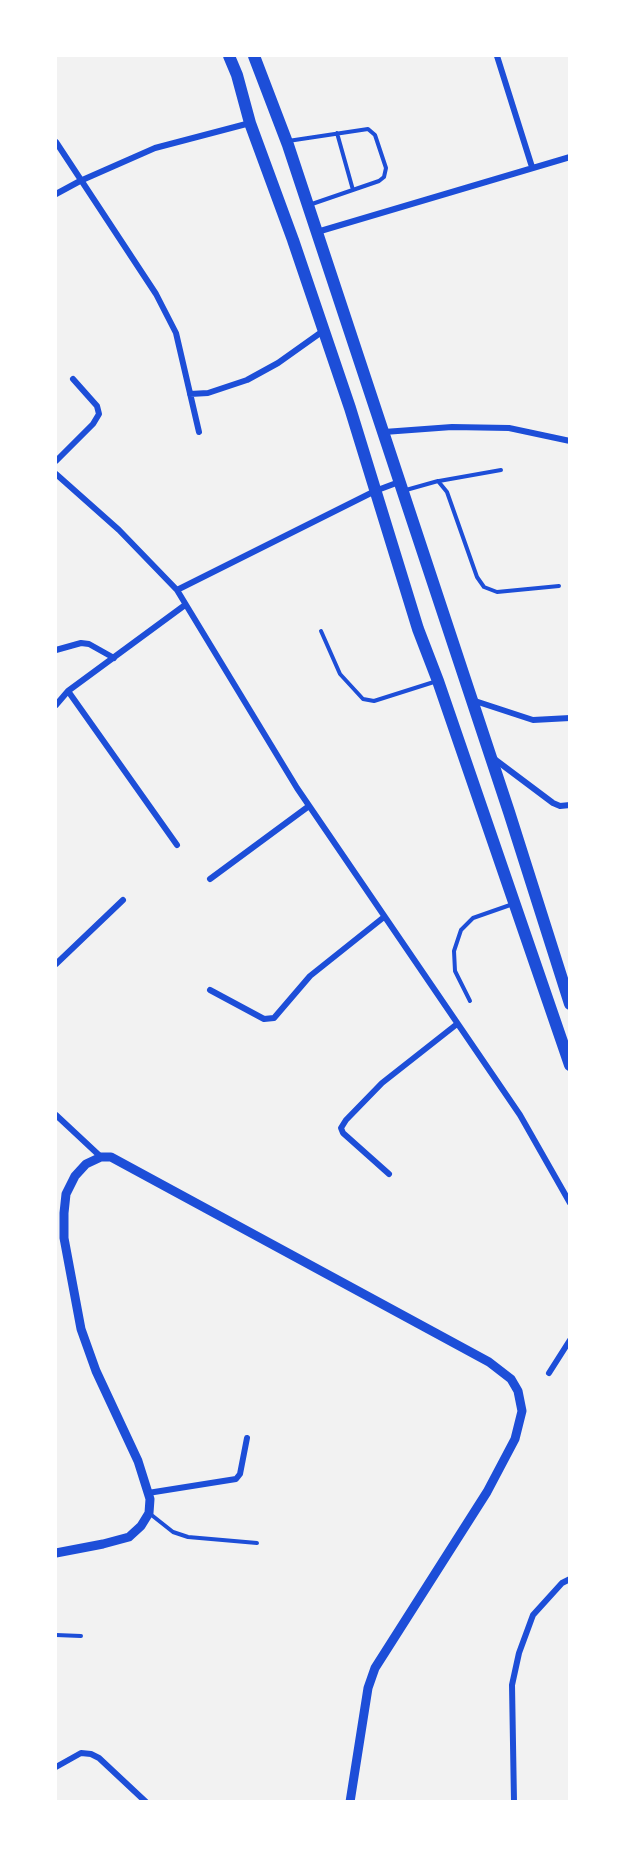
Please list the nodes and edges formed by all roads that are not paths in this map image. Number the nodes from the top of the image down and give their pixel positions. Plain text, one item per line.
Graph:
1 (229, 56) edge
2 (254, 56) edge
3 (497, 56) edge
4 (250, 123) junction
5 (337, 133) junction
6 (286, 141) junction
7 (56, 142) edge
8 (570, 157) edge
9 (532, 167) junction
10 (80, 181) junction
11 (353, 190) junction
12 (56, 195) edge
13 (308, 205) junction
14 (317, 232) junction
15 (323, 331) junction
16 (73, 379) dead end
17 (190, 394) junction
18 (199, 432) dead end
19 (383, 432) junction
20 (570, 441) edge
21 (56, 461) edge
22 (501, 470) dead end
23 (56, 474) edge
24 (438, 481) junction
25 (401, 487) junction
26 (375, 491) junction
27 (559, 586) dead end
28 (177, 590) junction
29 (185, 605) junction
30 (321, 631) dead end
31 (56, 650) edge
32 (114, 658) junction
33 (438, 681) junction
34 (68, 691) junction
35 (471, 700) junction
36 (56, 705) edge
37 (570, 718) edge
38 (490, 756) junction
39 (309, 806) junction
40 (569, 808) edge
41 (177, 845) dead end
42 (210, 879) dead end
43 (123, 900) dead end
44 (514, 903) junction
45 (384, 917) junction
46 (56, 964) edge
47 (210, 990) dead end
48 (470, 1000) dead end
49 (570, 1004) edge
50 (458, 1024) junction
51 (570, 1065) edge
52 (56, 1115) edge
53 (58, 1122) edge
54 (101, 1157) junction
55 (389, 1174) dead end
56 (570, 1203) edge
57 (570, 1340) edge
58 (549, 1373) dead end
59 (247, 1438) dead end
60 (148, 1493) junction
61 (149, 1513) junction
62 (257, 1543) dead end
63 (56, 1553) edge
64 (570, 1579) edge
65 (56, 1635) edge
66 (81, 1636) dead end
67 (56, 1767) edge
68 (146, 1802) edge
69 (350, 1802) edge
70 (514, 1802) edge

1 - 4 highway
2 - 6 highway
3 - 9 street
4 - 10 street
4 - 15 highway
5 - 6 lane
5 - 11 lane
5 - 11 lane
6 - 13 highway
7 - 10 street
8 - 9 street
9 - 14 street
10 - 12 street
10 - 17 street
11 - 13 lane
13 - 14 highway
14 - 19 highway
15 - 17 street
15 - 26 highway
16 - 21 street
17 - 18 street
19 - 20 street
19 - 25 highway
22 - 24 lane
23 - 28 street
24 - 25 lane
24 - 27 lane
25 - 26 street
25 - 35 highway
26 - 28 street
26 - 33 highway
28 - 29 street
29 - 32 street
29 - 39 street
30 - 33 lane
31 - 32 street
32 - 34 street
33 - 44 highway
34 - 36 street
34 - 41 street
35 - 37 street
35 - 38 highway
38 - 40 street
38 - 49 highway
39 - 42 street
39 - 45 street
43 - 46 street
44 - 48 lane
44 - 51 highway
45 - 47 street
45 - 50 street
50 - 55 street
50 - 56 street
52 - 53 street
53 - 54 street
54 - 60 street
54 - 69 street
57 - 58 street
59 - 60 street
60 - 61 street
61 - 62 lane
61 - 63 street
64 - 70 street
65 - 66 lane
67 - 68 street

